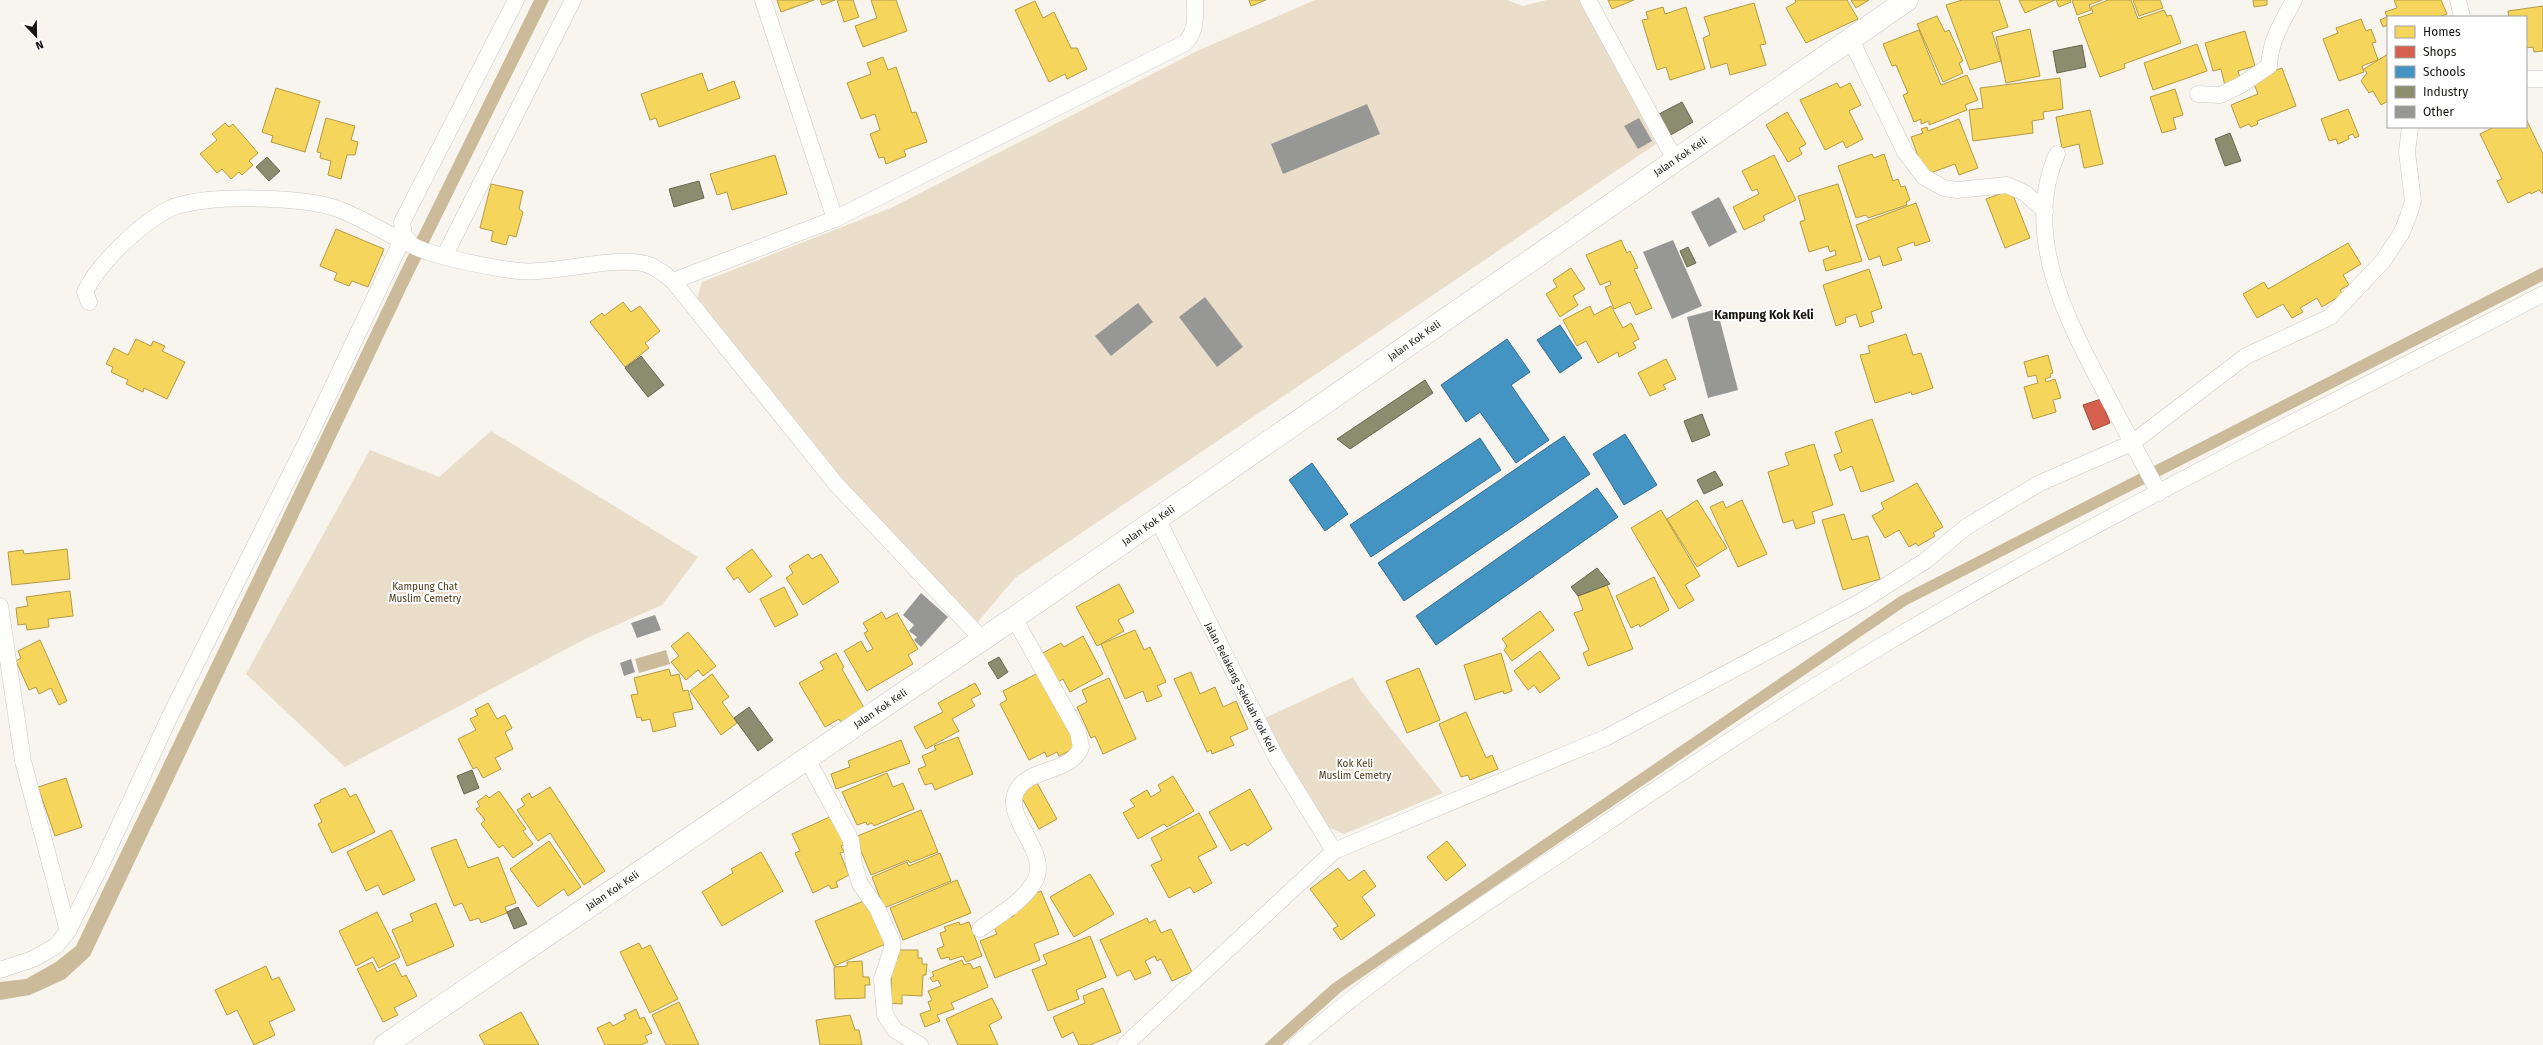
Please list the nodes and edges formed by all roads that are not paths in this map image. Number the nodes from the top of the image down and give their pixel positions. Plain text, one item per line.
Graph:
1 (516, 0) edge
2 (573, 0) edge
3 (763, 0) edge
4 (1195, 0) edge
5 (1588, 0) edge
6 (1908, 0) edge
7 (2294, 0) edge
8 (2458, 0) edge
9 (2462, 16) edge
10 (1851, 40) junction
11 (2527, 78) edge
12 (2543, 79) edge
13 (2198, 94) dead end
14 (2410, 128) edge
15 (2058, 154) dead end
16 (1675, 160) junction
17 (2045, 211) junction
18 (835, 219) junction
19 (406, 242) junction
20 (445, 255) junction
21 (673, 280) junction
22 (2543, 294) edge
23 (89, 302) dead end
24 (2132, 443) junction
25 (2158, 490) junction
26 (1157, 518) junction
27 (0, 606) edge
28 (1014, 618) junction
29 (982, 639) junction
30 (807, 759) junction
31 (1334, 851) junction
32 (980, 929) dead end
33 (68, 931) junction
34 (0, 970) edge
35 (384, 1045) edge
36 (920, 1045) edge
37 (1125, 1045) edge
38 (1296, 1045) edge

1 - 19 street
2 - 20 street
3 - 18 street
4 - 18 street
5 - 16 street
6 - 10 street, Jalan Kok Keli
7 - 13 street
8 - 9 street
10 - 16 street, Jalan Kok Keli
10 - 17 street
11 - 12 street
14 - 24 street
15 - 17 street
16 - 26 street, Jalan Kok Keli
17 - 24 street
18 - 21 street
19 - 20 street
19 - 23 street
19 - 33 street
20 - 21 street
21 - 29 street
22 - 25 street
24 - 25 street
24 - 31 street
25 - 38 street
26 - 28 street, Jalan Kok Keli
26 - 31 street, Jalan Belakang Sekolah Kok Keli
27 - 33 street
28 - 29 street, Jalan Kok Keli
28 - 32 street
29 - 30 street, Jalan Kok Keli
30 - 35 street, Jalan Kok Keli
30 - 36 street
31 - 37 street
33 - 34 street

